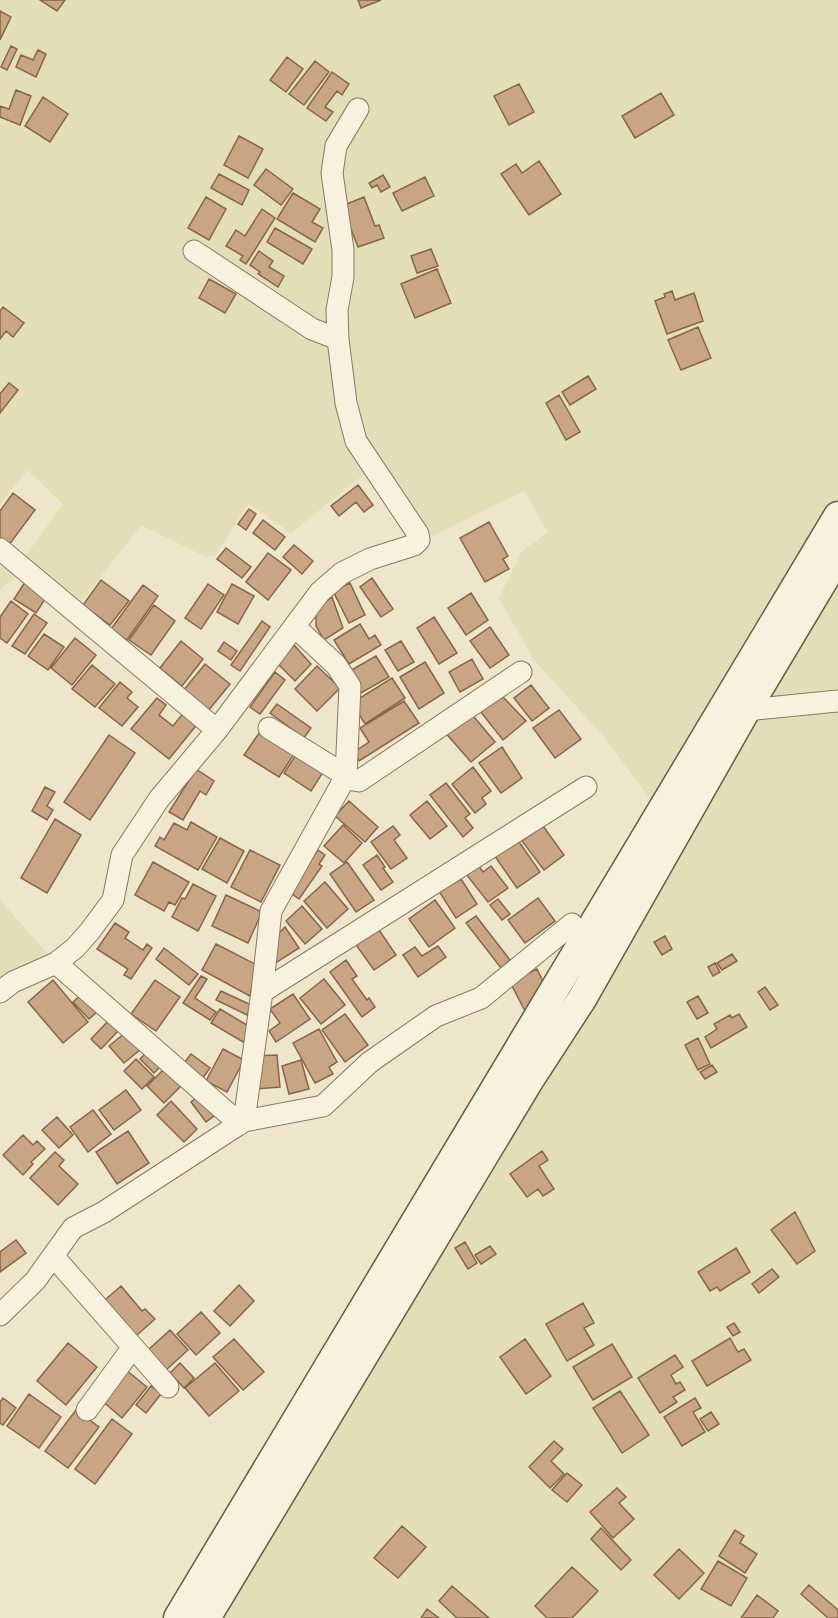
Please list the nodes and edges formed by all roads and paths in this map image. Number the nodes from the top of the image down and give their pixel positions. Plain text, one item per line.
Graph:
1 (358, 109) dead end
2 (194, 251) dead end
3 (338, 339) junction
4 (838, 516) edge
5 (0, 549) edge
6 (838, 556) edge
7 (295, 627) junction
8 (521, 672) dead end
9 (838, 701) edge
10 (746, 710) junction
11 (269, 729) dead end
12 (218, 730) junction
13 (346, 776) junction
14 (586, 787) dead end
15 (572, 924) dead end
16 (56, 963) junction
17 (0, 992) edge
18 (262, 992) junction
19 (242, 1123) junction
20 (54, 1257) junction
21 (0, 1315) edge
22 (133, 1347) junction
23 (168, 1387) dead end
24 (87, 1410) dead end
25 (178, 1618) edge
26 (206, 1618) edge

1 - 3 street
2 - 3 street
3 - 7 street
4 - 25 main road
5 - 12 street
6 - 10 main road
7 - 12 street
7 - 13 street
8 - 13 street
9 - 10 street
10 - 26 main road
11 - 13 street
12 - 16 street
13 - 18 street
14 - 18 street
15 - 19 street
16 - 17 street
16 - 19 street
18 - 19 street
19 - 20 street
20 - 21 street
20 - 22 street
22 - 23 street
22 - 24 street

